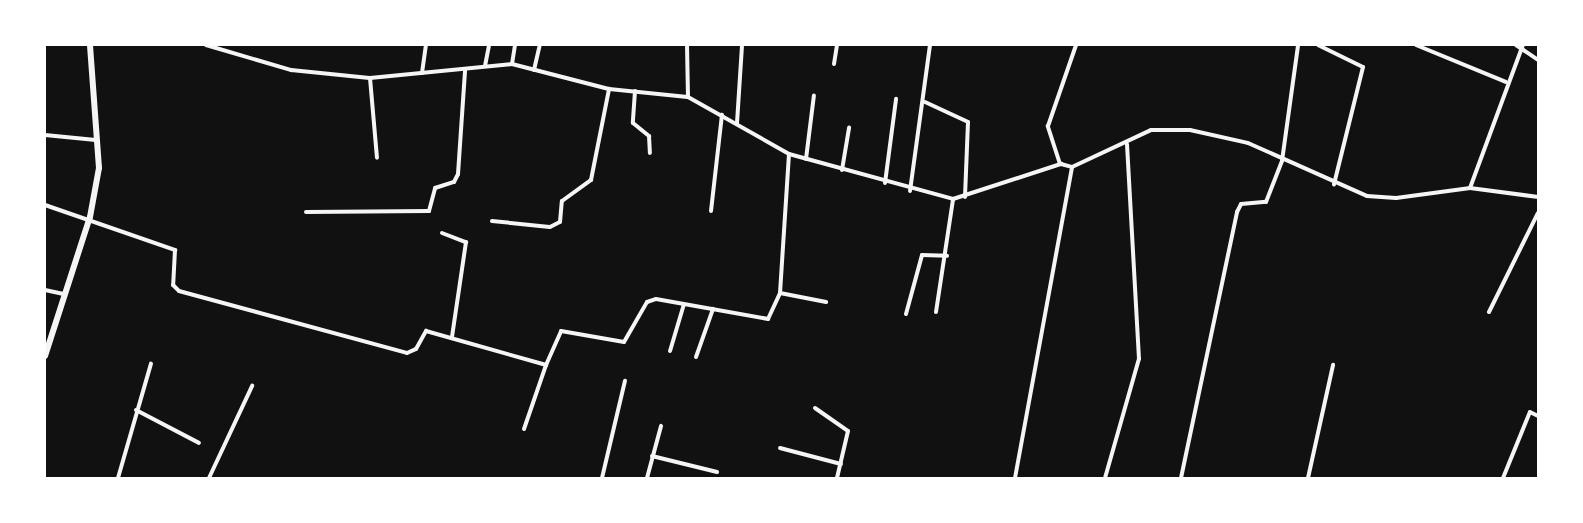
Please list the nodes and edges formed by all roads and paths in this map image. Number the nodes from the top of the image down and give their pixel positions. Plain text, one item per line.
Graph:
1 (90, 45) edge
2 (206, 45) edge
3 (226, 45) edge
4 (426, 45) edge
5 (489, 45) edge
6 (515, 45) edge
7 (540, 45) edge
8 (687, 45) edge
9 (742, 45) edge
10 (837, 45) edge
11 (930, 45) edge
12 (1076, 45) edge
13 (1298, 45) edge
14 (1318, 45) edge
15 (1416, 45) edge
16 (1520, 46) edge
17 (226, 51) junction
18 (1538, 60) edge
19 (512, 64) junction
20 (834, 64) dead end
21 (485, 66) junction
22 (465, 70) junction
23 (534, 70) junction
24 (422, 74) junction
25 (370, 78) junction
26 (1506, 82) junction
27 (609, 89) junction
28 (635, 91) junction
29 (814, 95) dead end
30 (688, 97) junction
31 (896, 99) dead end
32 (925, 102) junction
33 (723, 115) junction
34 (737, 123) junction
35 (849, 128) dead end
36 (45, 135) edge
37 (96, 140) junction
38 (1127, 144) junction
39 (650, 153) dead end
40 (789, 154) junction
41 (377, 158) dead end
42 (806, 159) junction
43 (1282, 161) junction
44 (1060, 164) junction
45 (1072, 167) junction
46 (842, 170) junction
47 (885, 183) junction
48 (1334, 184) junction
49 (1470, 188) junction
50 (910, 191) junction
51 (964, 197) junction
52 (1538, 197) edge
53 (953, 199) junction
54 (45, 205) edge
55 (711, 211) dead end
56 (306, 212) dead end
57 (1538, 213) edge
58 (90, 217) junction
59 (492, 221) dead end
60 (442, 233) dead end
61 (946, 256) junction
62 (45, 290) edge
63 (780, 293) junction
64 (64, 294) junction
65 (826, 302) dead end
66 (684, 304) junction
67 (713, 309) junction
68 (936, 312) dead end
69 (1489, 312) dead end
70 (906, 314) dead end
71 (452, 337) junction
72 (47, 345) edge
73 (670, 351) dead end
74 (45, 356) edge
75 (696, 357) dead end
76 (152, 364) dead end
77 (1333, 365) dead end
78 (546, 366) junction
79 (625, 381) dead end
80 (252, 387) dead end
81 (815, 408) dead end
82 (136, 410) junction
83 (1538, 416) edge
84 (661, 426) dead end
85 (524, 429) dead end
86 (199, 443) dead end
87 (780, 447) dead end
88 (652, 456) junction
89 (841, 464) junction
90 (717, 472) dead end
91 (118, 478) edge
92 (209, 478) edge
93 (602, 478) edge
94 (648, 478) edge
95 (837, 478) edge
96 (1015, 478) edge
97 (1105, 478) edge
98 (1181, 478) edge
99 (1308, 478) edge
100 (1503, 478) edge

1 - 37 main road
2 - 17 street
3 - 17 street
4 - 24 street
5 - 21 street
6 - 19 street
7 - 23 street
8 - 30 street
9 - 34 street
10 - 20 street
11 - 32 street
12 - 44 street
13 - 43 street
14 - 48 street
15 - 26 street
16 - 18 street
16 - 26 street
17 - 25 street
19 - 21 street
19 - 23 street
21 - 22 street
22 - 24 street
22 - 56 street
23 - 27 street
24 - 25 street
25 - 41 street
26 - 49 street
27 - 28 street
27 - 59 street
28 - 30 street
28 - 39 street
29 - 42 street
30 - 33 street
31 - 47 street
32 - 50 street
32 - 51 street
33 - 34 street
33 - 55 street
34 - 40 street
35 - 46 street
36 - 37 street
37 - 58 main road
38 - 43 street
38 - 45 street
38 - 97 street
40 - 42 street
40 - 63 street
42 - 46 street
43 - 48 street
43 - 98 street
44 - 45 street
44 - 51 street
45 - 96 street
46 - 47 street
47 - 50 street
48 - 49 street
49 - 52 street
50 - 53 street
51 - 53 street
53 - 61 street
54 - 58 street
57 - 69 street
58 - 64 main road
58 - 71 street
60 - 71 street
61 - 68 street
61 - 70 street
62 - 64 street
63 - 65 street
63 - 67 street
64 - 72 main road
66 - 67 street
66 - 73 street
66 - 78 street
67 - 75 street
71 - 78 street
72 - 74 main road
76 - 82 street
77 - 99 street
78 - 85 street
79 - 93 street
80 - 92 street
81 - 89 street
82 - 86 street
82 - 91 street
83 - 100 street
84 - 88 street
87 - 89 street
88 - 90 street
88 - 94 street
89 - 95 street

